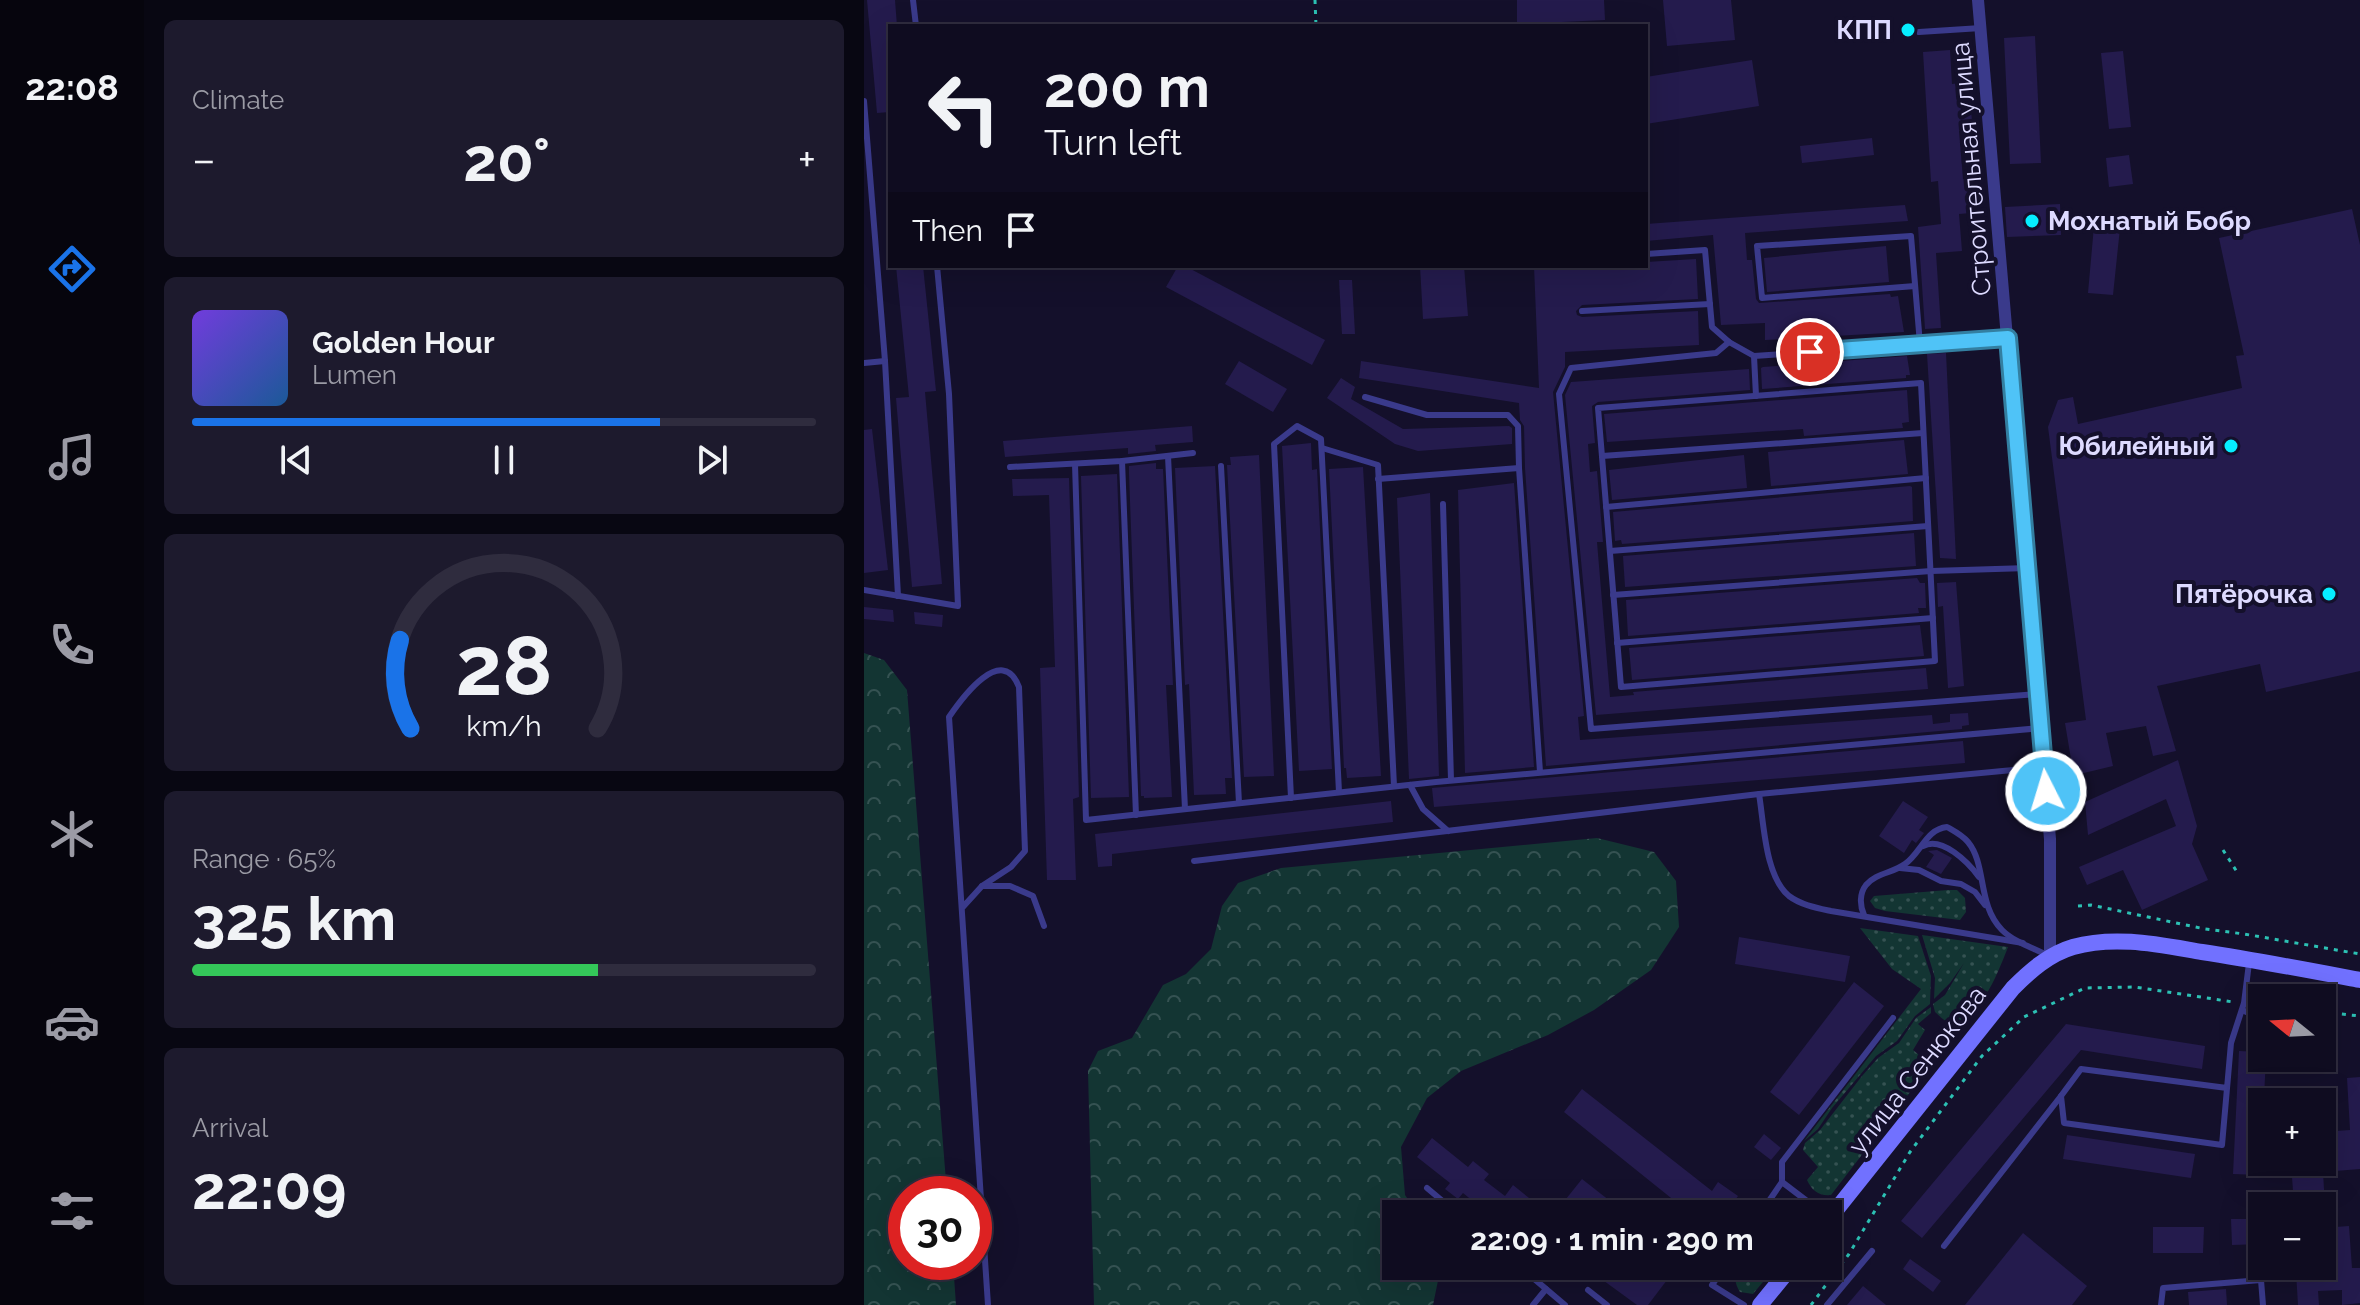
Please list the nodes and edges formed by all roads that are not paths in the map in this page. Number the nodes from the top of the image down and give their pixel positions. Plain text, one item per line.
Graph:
1 (913, 0) edge
2 (1978, 0) edge
3 (916, 24) edge
4 (1981, 28) junction
5 (1919, 32) dead end
6 (864, 101) edge
7 (1648, 254) edge
8 (937, 268) edge
9 (1915, 286) junction
10 (1710, 304) junction
11 (1582, 311) dead end
12 (2008, 338) junction
13 (1729, 342) junction
14 (1920, 344) junction
15 (1754, 356) junction
16 (885, 361) junction
17 (864, 363) edge
18 (1756, 396) junction
19 (1365, 397) dead end
20 (1923, 433) junction
21 (1322, 448) junction
22 (1193, 453) dead end
23 (1168, 456) junction
24 (1602, 456) junction
25 (1122, 461) junction
26 (1075, 464) junction
27 (1221, 466) dead end
28 (1010, 467) dead end
29 (1519, 468) junction
30 (1926, 478) junction
31 (1378, 479) junction
32 (1443, 504) dead end
33 (1606, 507) junction
34 (1928, 526) junction
35 (1610, 551) junction
36 (2028, 568) junction
37 (1931, 571) junction
38 (864, 590) edge
39 (1613, 595) junction
40 (898, 596) junction
41 (1933, 618) junction
42 (1617, 643) junction
43 (2038, 694) junction
44 (2041, 728) junction
45 (2044, 767) junction
46 (1540, 772) junction
47 (1451, 780) junction
48 (1410, 785) junction
49 (1394, 786) junction
50 (1339, 792) junction
51 (1759, 794) junction
52 (1291, 798) junction
53 (1239, 803) junction
54 (1185, 809) junction
55 (1136, 815) junction
56 (1448, 831) junction
57 (1916, 852) junction
58 (1194, 861) dead end
59 (1897, 868) junction
60 (1981, 880) junction
61 (982, 886) junction
62 (1988, 907) junction
63 (962, 908) junction
64 (1864, 915) junction
65 (1044, 926) dead end
66 (2023, 943) junction
67 (2050, 957) junction
68 (2250, 960) junction
69 (2360, 980) edge
70 (2243, 1007) junction
71 (2248, 1010) edge
72 (1893, 1018) dead end
73 (2227, 1088) junction
74 (2061, 1096) junction
75 (1782, 1182) junction
76 (1427, 1188) dead end
77 (1441, 1200) edge
78 (1770, 1200) edge
79 (1804, 1200) edge
80 (1842, 1200) edge
81 (1944, 1246) dead end
82 (1872, 1251) dead end
83 (1535, 1280) edge
84 (1715, 1280) edge
85 (1781, 1280) edge
86 (1546, 1289) junction
87 (1588, 1290) dead end
88 (988, 1305) edge
89 (1533, 1305) edge
90 (1565, 1305) edge
91 (1607, 1305) edge
92 (1744, 1305) edge
93 (1760, 1305) edge
94 (1827, 1305) edge
95 (2161, 1305) edge
96 (2263, 1305) edge

1 - 3 lane
2 - 4 street, Строительная улица
4 - 5 lane
4 - 12 street, Строительная улица
6 - 16 lane
7 - 10 lane
8 - 40 lane
9 - 9 lane
9 - 14 lane
10 - 11 lane
10 - 13 lane
12 - 14 lane
12 - 36 street, Строительная улица
13 - 15 lane
13 - 43 lane
14 - 15 lane
15 - 18 lane
16 - 17 lane
16 - 40 lane
18 - 20 lane
18 - 24 lane
19 - 29 lane
20 - 24 lane
20 - 30 lane
21 - 31 lane
21 - 50 lane
21 - 52 lane
22 - 23 lane
23 - 25 lane
23 - 54 lane
24 - 33 lane
25 - 26 lane
25 - 55 lane
26 - 28 lane
26 - 55 lane
27 - 53 lane
29 - 31 lane
29 - 46 lane
30 - 33 lane
30 - 34 lane
31 - 49 lane
32 - 47 lane
33 - 35 lane
34 - 35 lane
34 - 37 lane
35 - 39 lane
36 - 37 lane
36 - 43 street, Строительная улица
37 - 39 lane
37 - 41 lane
38 - 40 lane
39 - 42 lane
41 - 42 lane
41 - 42 lane
43 - 44 street, Строительная улица
44 - 45 street, Строительная улица
44 - 46 lane
45 - 51 lane
45 - 67 street, Строительная улица
46 - 47 lane
47 - 48 lane
48 - 49 lane
48 - 56 lane
49 - 50 lane
50 - 52 lane
51 - 56 lane
51 - 64 lane
52 - 53 lane
53 - 54 lane
54 - 55 lane
56 - 58 lane
57 - 59 lane
57 - 60 lane
57 - 60 lane
59 - 62 lane
59 - 64 lane
60 - 62 lane
61 - 63 lane
61 - 63 lane
61 - 65 lane
62 - 66 lane
63 - 88 lane
64 - 66 lane
66 - 67 lane
67 - 68 main road
67 - 80 main road, улица Сенюкова
68 - 69 main road
68 - 70 lane
70 - 71 lane
70 - 73 lane
72 - 75 lane
73 - 74 lane
73 - 74 lane
74 - 81 lane
75 - 78 lane
75 - 79 lane
76 - 77 lane
82 - 94 lane
83 - 86 lane
84 - 92 lane
85 - 93 main road
86 - 89 lane
86 - 90 lane
87 - 91 lane
95 - 96 lane

